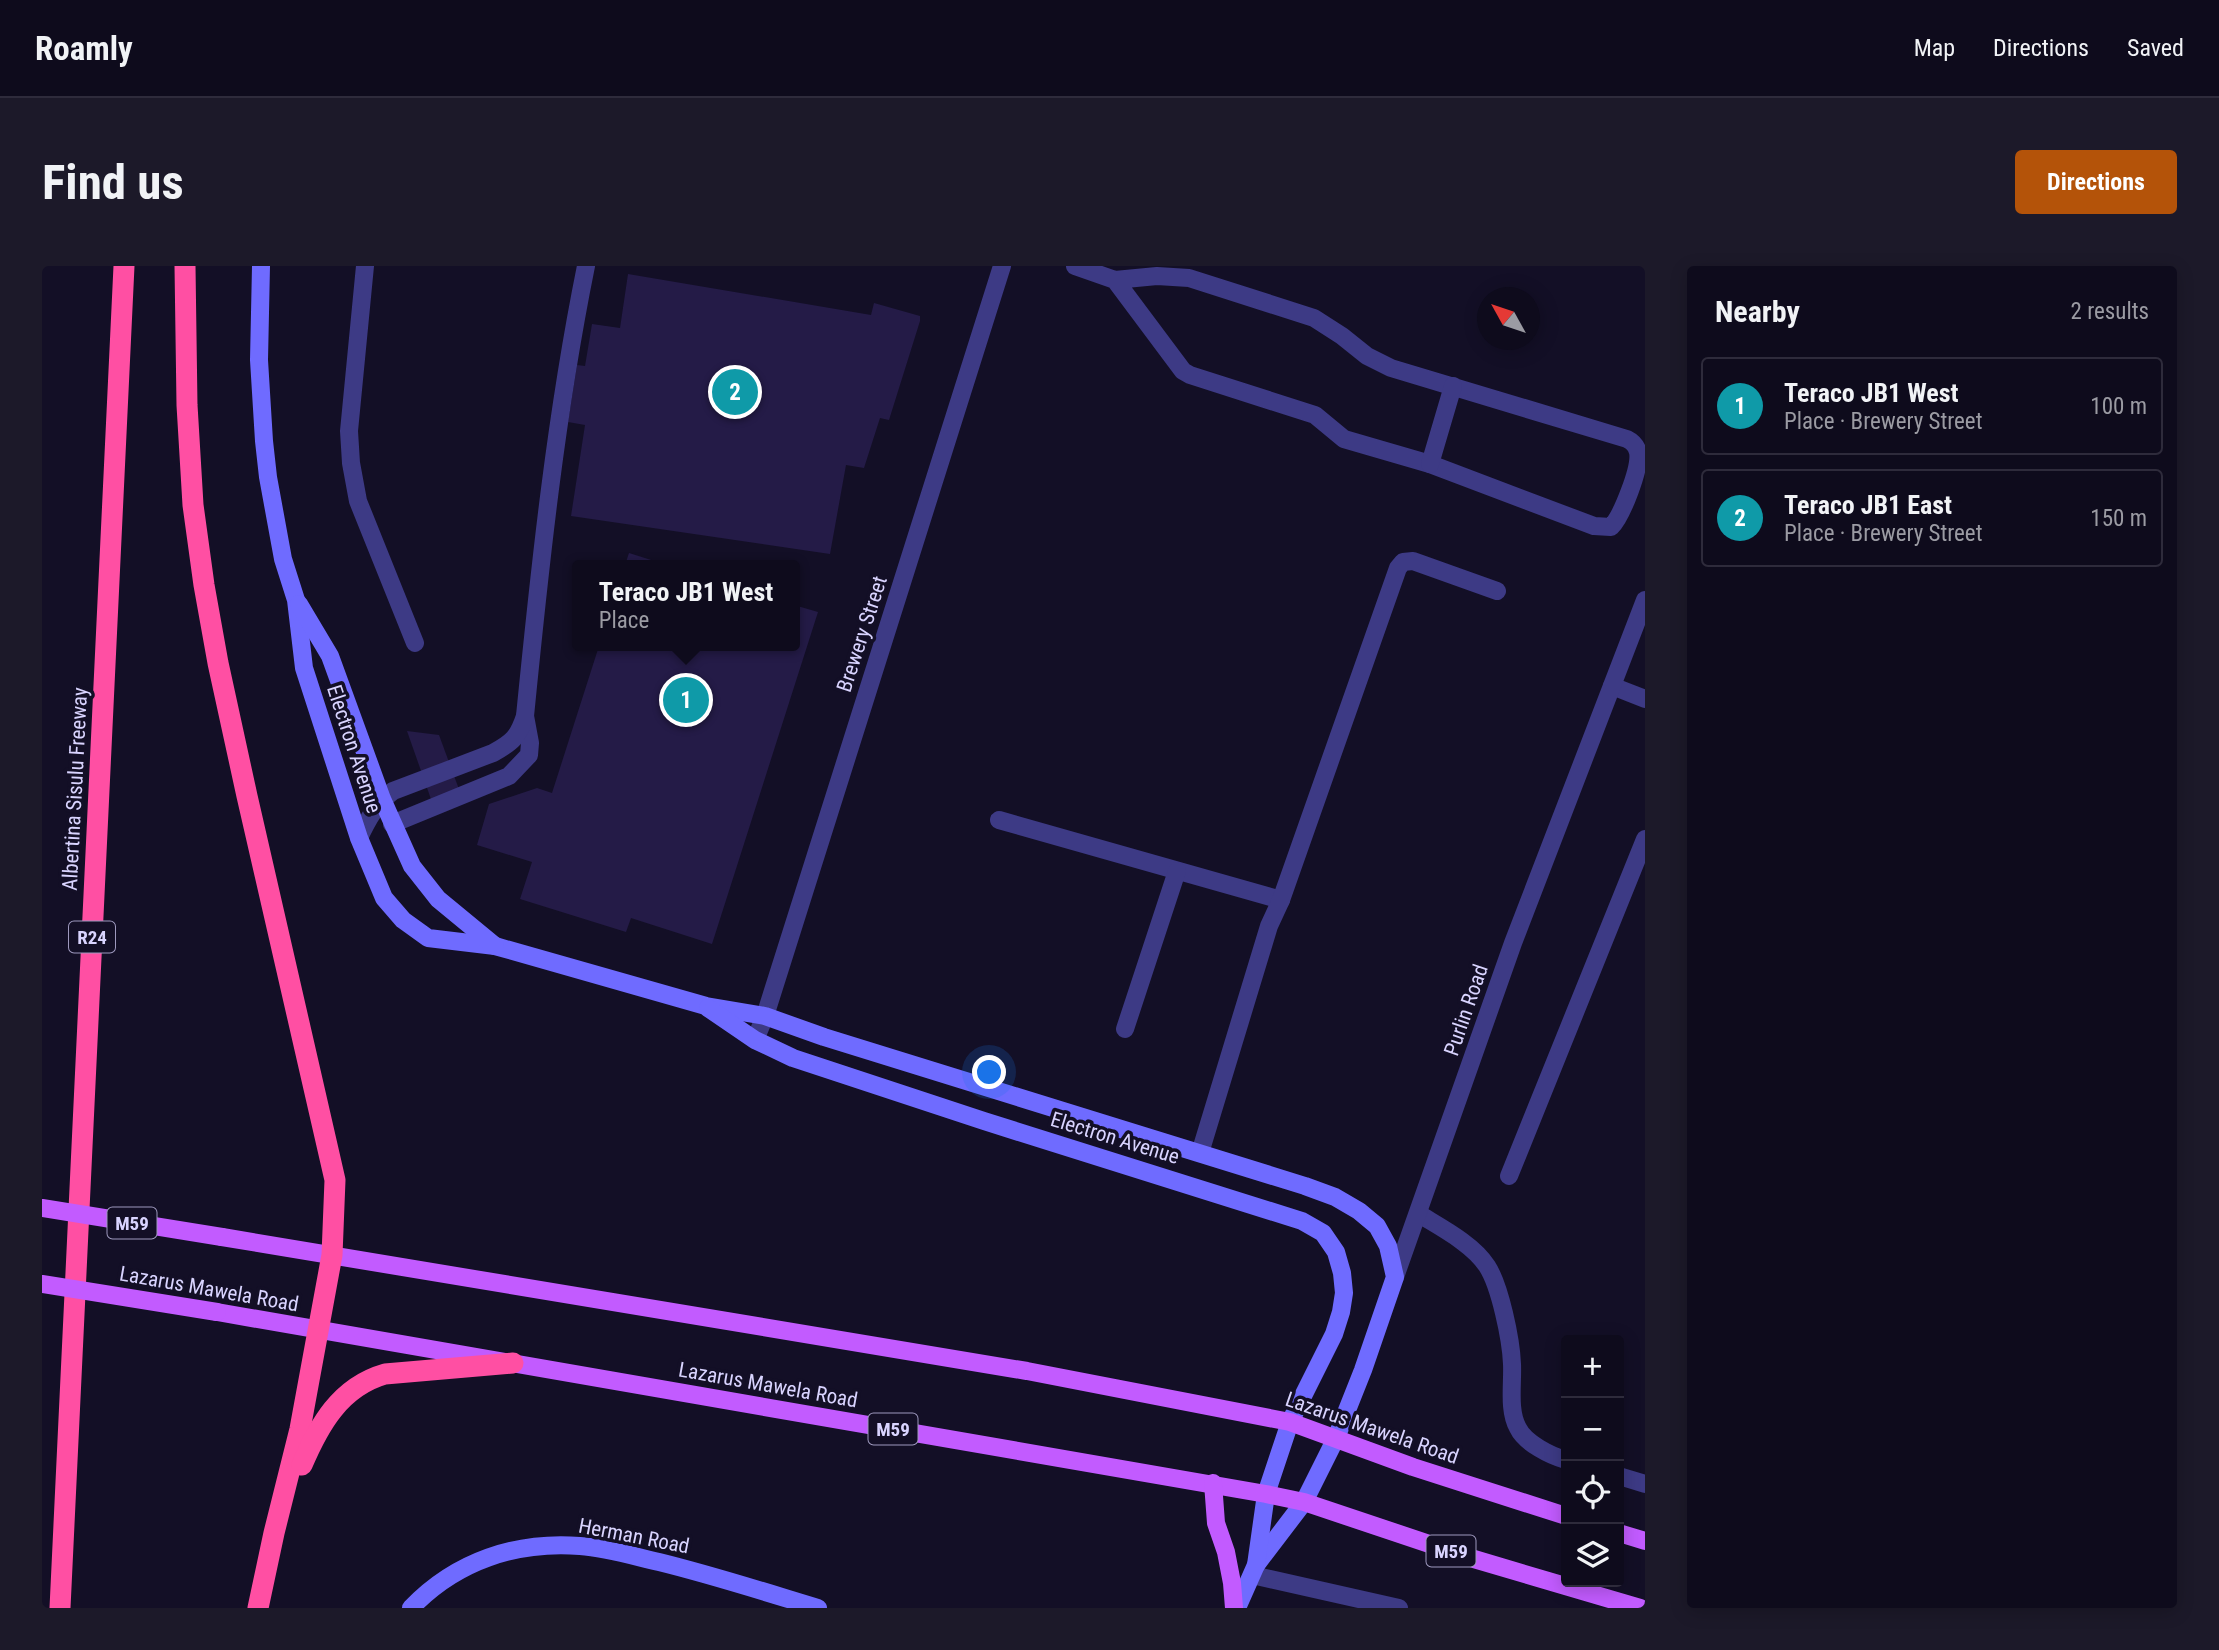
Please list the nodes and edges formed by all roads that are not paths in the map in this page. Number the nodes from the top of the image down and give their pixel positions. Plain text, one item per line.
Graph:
1 (124, 266) edge
2 (185, 266) edge
3 (261, 266) edge
4 (365, 266) edge
5 (586, 266) edge
6 (1076, 266) edge
7 (997, 267) edge
8 (1115, 281) junction
9 (1453, 386) junction
10 (1430, 464) junction
11 (1497, 591) dead end
12 (296, 600) junction
13 (1645, 600) edge
14 (415, 643) dead end
15 (1612, 686) junction
16 (1645, 699) edge
17 (525, 716) junction
18 (382, 799) junction
19 (999, 820) dead end
20 (392, 824) junction
21 (359, 838) junction
22 (1645, 839) edge
23 (1177, 871) junction
24 (1281, 900) junction
25 (495, 946) junction
26 (706, 1006) junction
27 (765, 1016) junction
28 (1125, 1029) dead end
29 (755, 1040) junction
30 (1200, 1153) junction
31 (1508, 1176) dead end
32 (42, 1208) edge
33 (1419, 1214) junction
34 (332, 1255) junction
35 (1395, 1277) junction
36 (42, 1284) edge
37 (317, 1330) junction
38 (513, 1363) junction
39 (1290, 1422) junction
40 (1336, 1438) junction
41 (1561, 1459) edge
42 (1624, 1478) edge
43 (1213, 1483) junction
44 (1645, 1484) edge
45 (1266, 1494) junction
46 (1304, 1502) junction
47 (1561, 1514) edge
48 (274, 1533) junction
49 (1624, 1535) edge
50 (1645, 1541) edge
51 (1254, 1570) junction
52 (60, 1608) edge
53 (258, 1608) edge
54 (411, 1608) edge
55 (818, 1608) edge
56 (1235, 1608) edge
57 (1399, 1608) edge
58 (1640, 1608) edge

1 - 52 highway, Albertina Sisulu Freeway / R24
2 - 34 highway
3 - 12 main road, Electron Avenue
4 - 14 street
5 - 17 street
6 - 8 street
7 - 27 street, Brewery Street
8 - 9 street
8 - 10 street
9 - 10 street
9 - 10 street
11 - 24 street
12 - 18 main road
12 - 21 main road, Electron Avenue
13 - 15 street, Purlin Road
15 - 16 street
15 - 33 street, Purlin Road
17 - 18 street
17 - 20 street
18 - 20 main road
18 - 21 street
19 - 23 street
20 - 25 main road
21 - 25 main road, Electron Avenue
22 - 31 street
23 - 24 street
23 - 28 street
24 - 30 street
25 - 26 main road, Electron Avenue
26 - 27 main road, Electron Avenue
26 - 29 main road, Electron Avenue
27 - 29 street, Brewery Street
27 - 30 main road, Electron Avenue
29 - 39 main road, Electron Avenue
30 - 35 main road, Electron Avenue
32 - 34 main road, Lazarus Mawela Road / M59, bridge
33 - 35 street, Purlin Road
33 - 41 street
34 - 37 highway
34 - 39 main road, Lazarus Mawela Road / M59
35 - 40 main road, Purlin Road
36 - 37 main road, Lazarus Mawela Road / M59, bridge
37 - 38 main road, Lazarus Mawela Road / M59
37 - 48 highway
38 - 43 main road, Lazarus Mawela Road / M59
38 - 48 highway
39 - 40 main road, Lazarus Mawela Road / M59
39 - 45 main road
40 - 46 main road
40 - 47 main road, Lazarus Mawela Road / M59
42 - 44 street
43 - 45 main road, Lazarus Mawela Road / M59
43 - 56 main road
45 - 46 main road, Lazarus Mawela Road / M59
45 - 51 main road
46 - 51 main road
46 - 58 main road, Lazarus Mawela Road / M59
48 - 53 highway
49 - 50 main road
51 - 56 main road
51 - 57 street
54 - 55 main road, Herman Road

